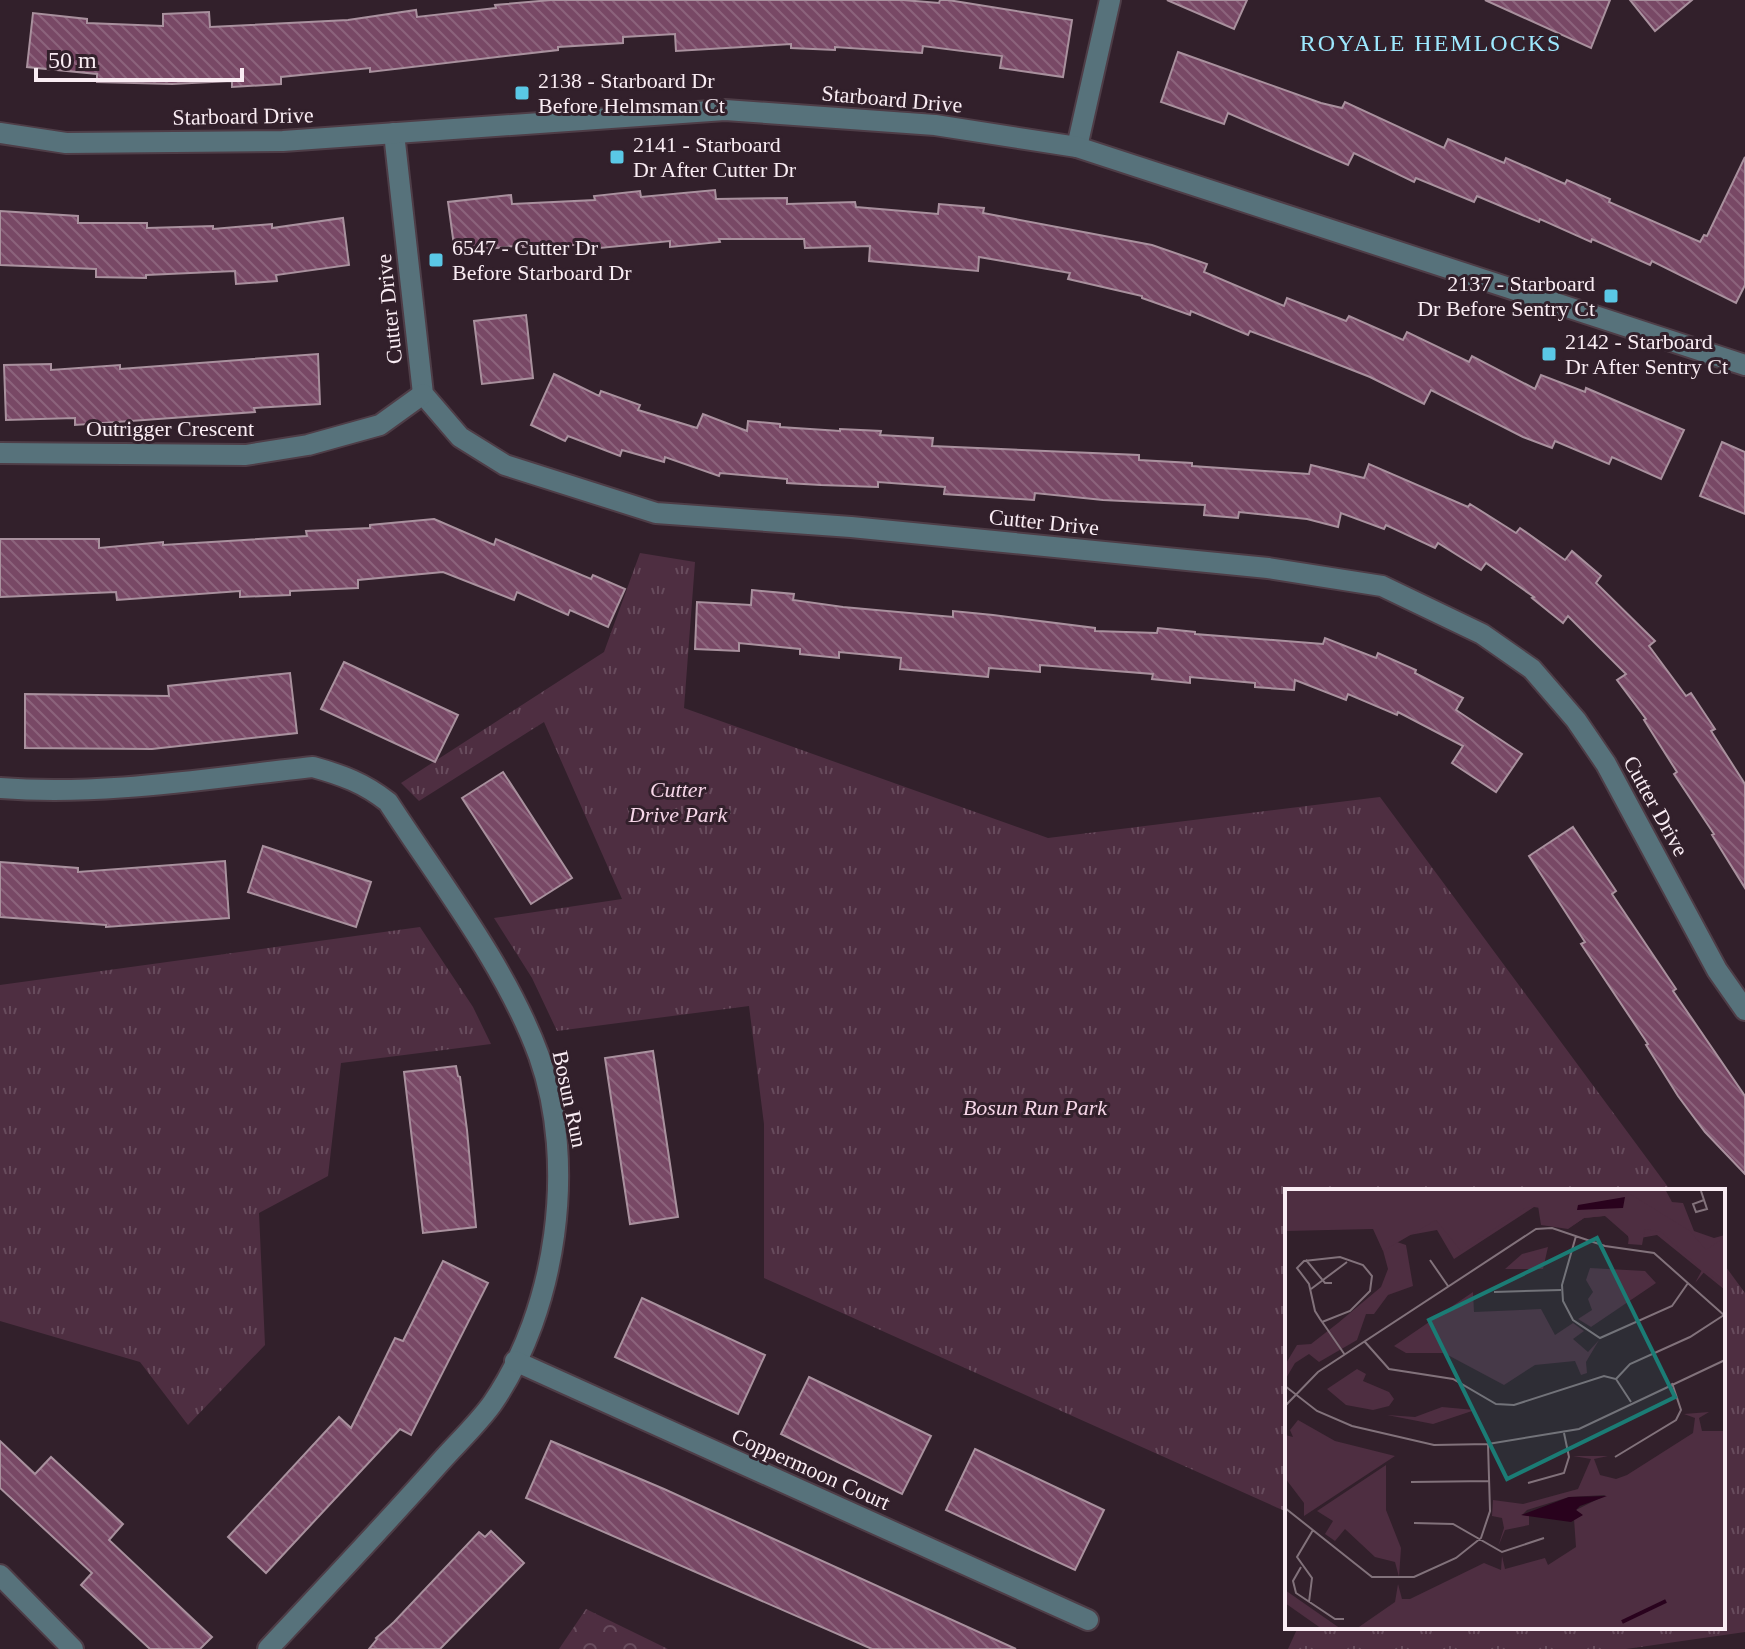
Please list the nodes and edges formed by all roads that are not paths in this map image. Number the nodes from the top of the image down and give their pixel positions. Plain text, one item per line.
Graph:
1 (1110, 0) edge
2 (0, 133) edge
3 (394, 133) junction
4 (1077, 147) junction
5 (1745, 365) edge
6 (423, 394) junction
7 (0, 453) edge
8 (0, 788) edge
9 (1745, 1010) edge
10 (515, 1361) junction
11 (0, 1575) edge
12 (1088, 1620) dead end
13 (73, 1649) edge
14 (268, 1649) edge

1 - 4 street
2 - 3 street, Starboard Drive
3 - 4 street, Starboard Drive
3 - 6 street, Cutter Drive
4 - 5 street, Starboard Drive
6 - 7 street, Outrigger Crescent
6 - 9 street, Cutter Drive
8 - 10 street, Bosun Run
10 - 12 street, Coppermoon Court
10 - 14 street, Bosun Run
11 - 13 street

